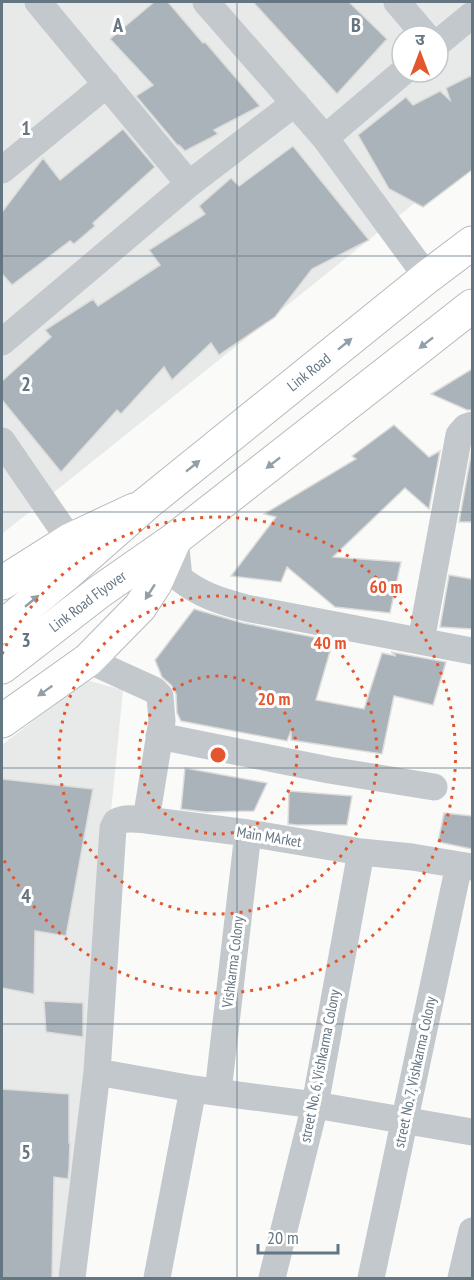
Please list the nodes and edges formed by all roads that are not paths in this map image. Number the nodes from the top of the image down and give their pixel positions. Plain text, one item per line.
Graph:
1 (38, 2) edge
2 (206, 2) edge
3 (397, 2) edge
4 (472, 15) edge
5 (416, 24) edge
6 (450, 33) edge
7 (390, 83) edge
8 (106, 84) junction
9 (295, 103) junction
10 (325, 138) junction
11 (2, 170) edge
12 (189, 184) junction
13 (472, 243) edge
14 (427, 277) junction
15 (472, 306) edge
16 (2, 342) edge
17 (472, 425) edge
18 (2, 441) edge
19 (147, 503) junction
20 (175, 539) junction
21 (70, 540) junction
22 (2, 583) edge
23 (2, 627) edge
24 (422, 641) junction
25 (472, 651) edge
26 (88, 660) junction
27 (2, 667) edge
28 (2, 721) edge
29 (159, 736) junction
30 (434, 787) dead end
31 (146, 820) junction
32 (248, 833) junction
33 (361, 852) junction
34 (466, 866) edge
35 (97, 1072) junction
36 (205, 1090) junction
37 (315, 1105) junction
38 (405, 1121) junction
39 (472, 1132) edge
40 (472, 1231) edge
41 (72, 1278) edge
42 (157, 1278) edge
43 (272, 1278) edge
44 (371, 1278) edge
45 (461, 1278) edge

1 - 8 street
2 - 9 street
3 - 5 street
4 - 6 street
7 - 10 street
8 - 11 street
8 - 12 street
9 - 10 street
9 - 12 street
10 - 14 street
12 - 16 street
13 - 14 main road, Link Road
19 -> 14 main road, Link Road
15 -> 20 main road
17 - 24 street
18 - 21 street
19 - 21 main road
23 -> 19 main road
20 - 24 street
20 -> 26 main road
20 - 27 main road, Link Road Flyover
21 - 22 main road
24 - 25 street
26 -> 28 main road
26 - 29 street
29 - 30 street
29 - 31 street
31 - 32 street, Main MArket
31 - 35 street, Main MArket
32 - 33 street, Main MArket
32 - 36 street, Vishkarma Colony
33 - 34 street, Main MArket
33 - 37 street, street No. 6, Vishkarma Colony
34 - 38 street, street No. 7, Vishkarma Colony
35 - 36 street
35 - 41 street
36 - 37 street
36 - 42 street, Vishkarma Colony
37 - 38 street
37 - 43 street, street No. 6, Vishkarma Colony
38 - 39 street
38 - 44 street, street No. 7, Vishkarma Colony
40 - 45 street

